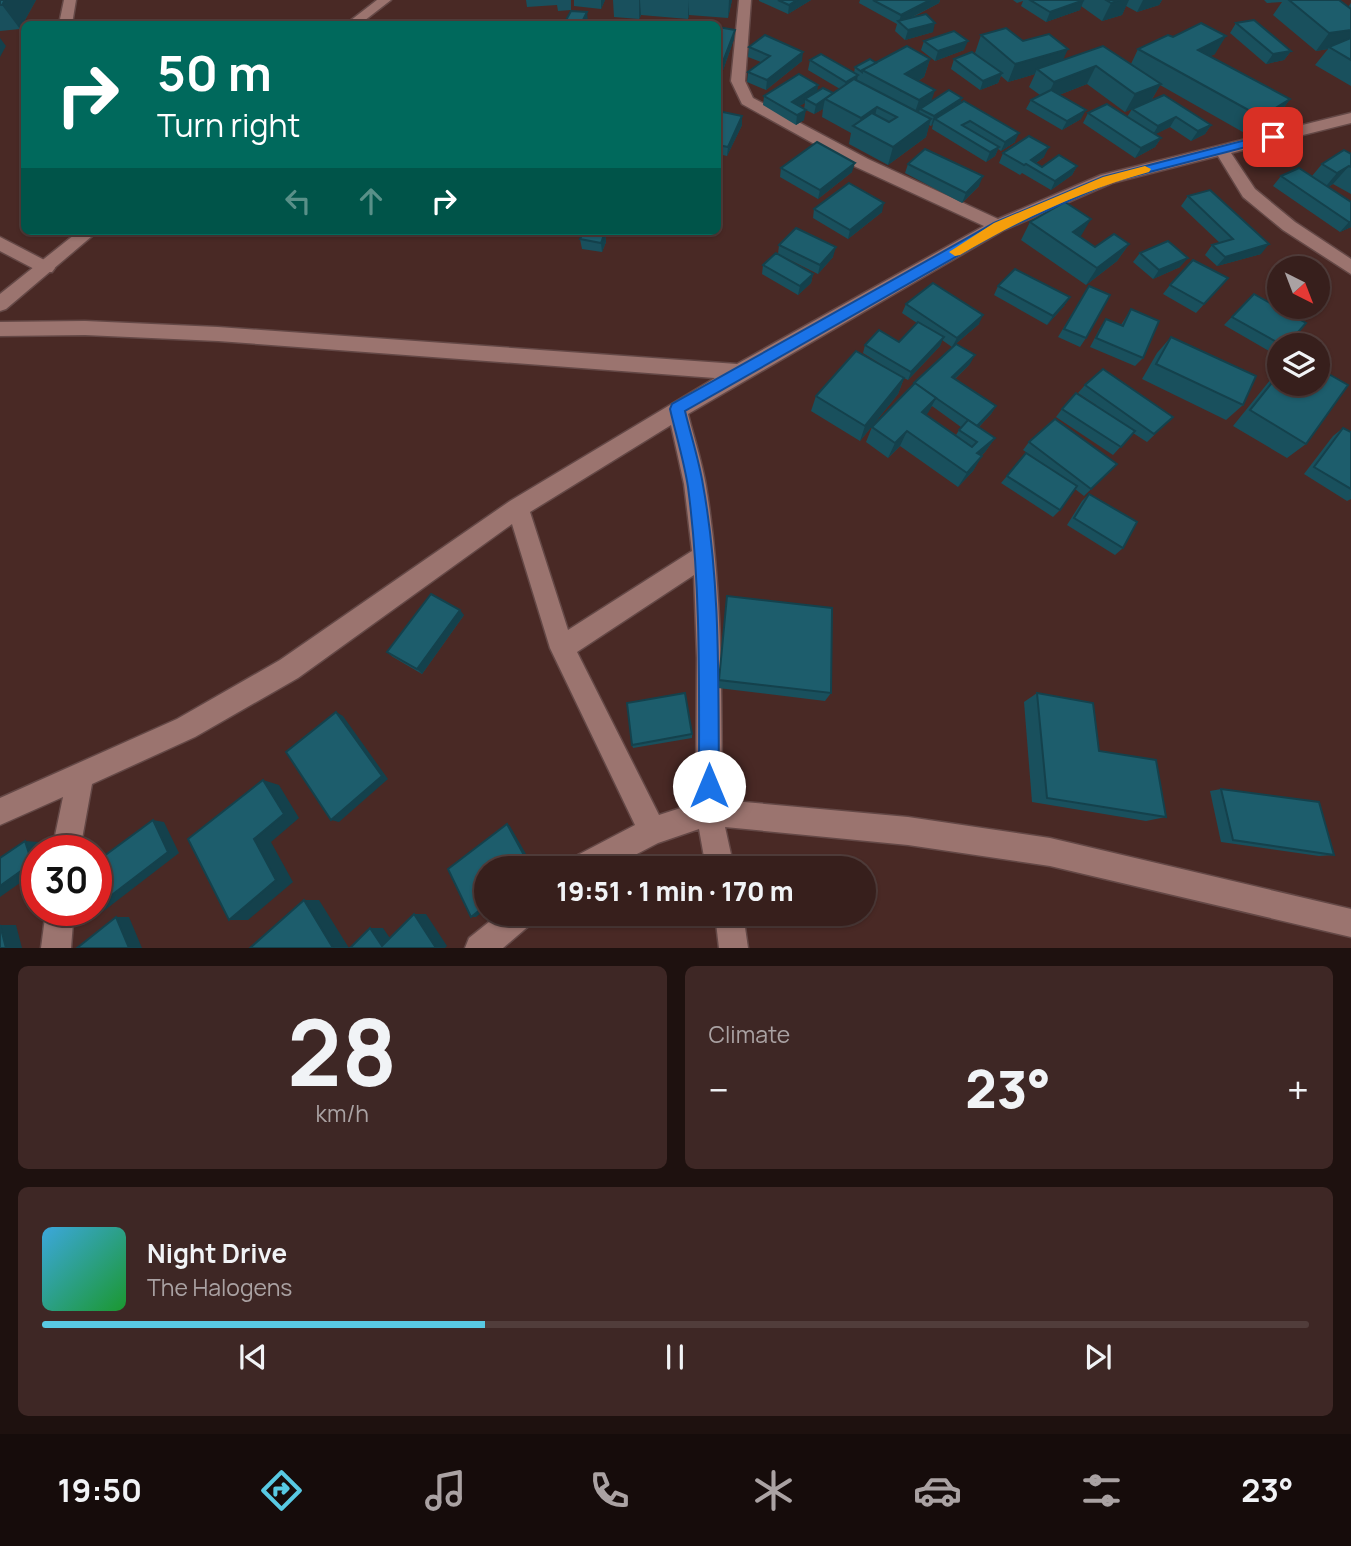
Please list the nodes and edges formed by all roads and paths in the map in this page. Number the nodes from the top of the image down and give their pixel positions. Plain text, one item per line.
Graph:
1 (70, 0) edge
2 (385, 0) edge
3 (745, 0) edge
4 (66, 21) edge
5 (356, 21) edge
6 (1351, 118) edge
7 (1221, 149) junction
8 (999, 226) junction
9 (85, 235) edge
10 (0, 243) edge
11 (46, 268) junction
12 (1351, 268) edge
13 (0, 304) edge
14 (0, 329) edge
15 (740, 372) junction
16 (677, 409) junction
17 (518, 508) junction
18 (704, 556) junction
19 (562, 648) junction
20 (81, 775) junction
21 (0, 812) edge
22 (709, 812) junction
23 (652, 831) junction
24 (69, 835) edge
25 (605, 856) edge
26 (718, 856) edge
27 (1351, 923) edge
28 (59, 926) edge
29 (506, 926) edge
30 (731, 926) edge
31 (57, 947) edge
32 (479, 947) edge
33 (734, 947) edge

1 - 4 street
2 - 5 street
3 - 8 street
6 - 7 street
7 - 8 street
7 - 12 street
8 - 15 street
9 - 11 street
10 - 11 street
11 - 13 street
14 - 15 street
15 - 16 street
16 - 17 street
16 - 18 street
17 - 19 street
17 - 20 street
18 - 19 street
18 - 22 street
19 - 23 street
20 - 21 street
20 - 24 street
22 - 23 street
22 - 26 street
22 - 27 street
23 - 25 street
28 - 31 street
29 - 32 street
30 - 33 street

